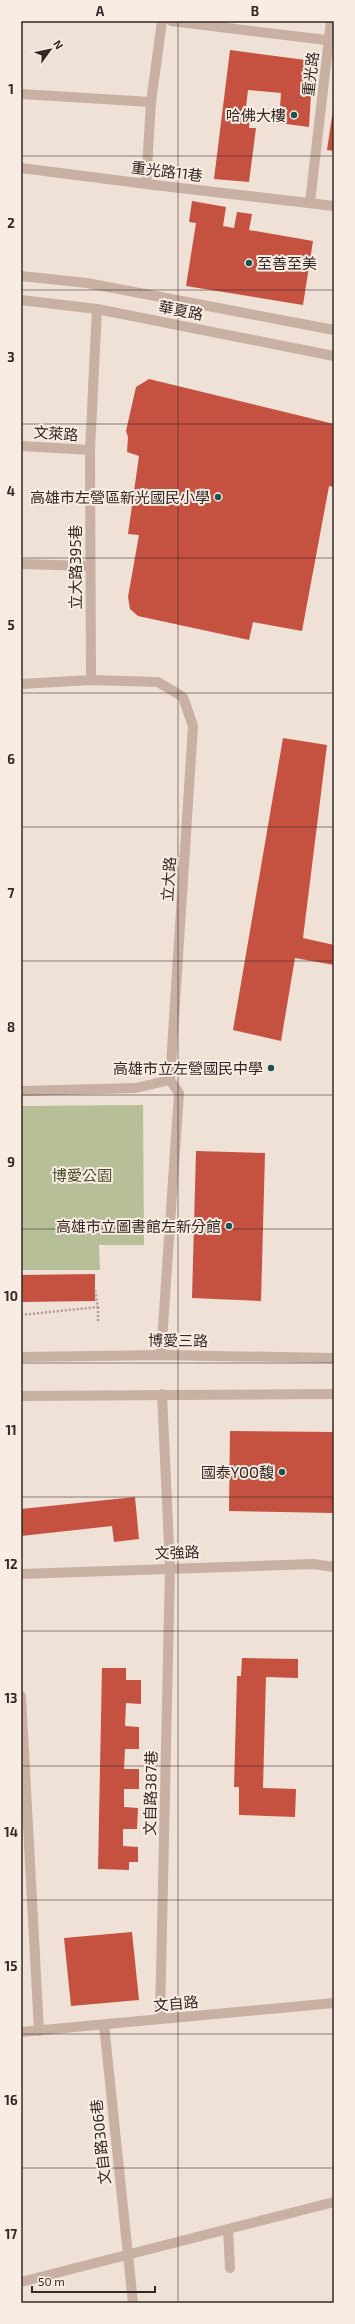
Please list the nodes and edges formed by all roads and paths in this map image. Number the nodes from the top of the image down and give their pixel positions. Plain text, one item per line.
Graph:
1 (162, 21) edge
2 (171, 21) edge
3 (331, 21) edge
4 (332, 41) edge
5 (21, 94) edge
6 (152, 102) junction
7 (21, 168) edge
8 (146, 184) junction
9 (310, 202) junction
10 (334, 206) edge
11 (21, 276) edge
12 (21, 300) edge
13 (97, 309) junction
14 (334, 330) edge
15 (334, 356) edge
16 (21, 446) edge
17 (90, 450) junction
18 (21, 564) edge
19 (90, 566) junction
20 (91, 680) junction
21 (21, 684) edge
22 (170, 1080) junction
23 (21, 1090) edge
24 (95, 1290) dead end
25 (98, 1307) junction
26 (21, 1315) edge
27 (98, 1322) dead end
28 (161, 1355) junction
29 (21, 1357) edge
30 (334, 1358) edge
31 (162, 1394) junction
32 (334, 1394) edge
33 (21, 1396) edge
34 (170, 1567) junction
35 (334, 1567) edge
36 (21, 1574) edge
37 (21, 1696) edge
38 (334, 2003) edge
39 (160, 2019) junction
40 (104, 2025) junction
41 (39, 2031) junction
42 (21, 2032) edge
43 (334, 2202) edge
44 (228, 2229) junction
45 (126, 2256) junction
46 (230, 2268) dead end
47 (21, 2282) edge
48 (133, 2303) edge

1 - 6 street
2 - 4 street
3 - 4 street, 重光路
4 - 9 street, 重光路
5 - 6 street
6 - 8 street
7 - 8 street, 重光路11巷
8 - 9 street, 重光路11巷
9 - 10 street, 重光路11巷
11 - 14 street, 華夏路
12 - 13 street, 華夏路
13 - 15 street, 華夏路
13 - 17 street, 立大路395巷
16 - 17 street, 文萊路
17 - 19 street, 立大路395巷
18 - 19 street
19 - 20 street, 立大路395巷
20 - 21 street, 立大路
20 - 22 street, 立大路
22 - 23 street
22 - 28 street
24 - 25 path
25 - 26 path
25 - 27 path
28 - 29 street, 博愛三路
28 - 30 street, 博愛三路
31 - 32 street
31 - 33 street
31 - 34 street, 文自路387巷
34 - 35 street, 文強路
34 - 36 street, 文強路
34 - 39 street, 文自路387巷
37 - 41 street
38 - 39 street, 文自路
39 - 40 street, 文自路
40 - 41 street, 文自路
40 - 45 street, 文自路306巷
41 - 42 street, 文自路
43 - 44 street
44 - 45 street
44 - 46 street
45 - 47 street
45 - 48 street, 文自路306巷

